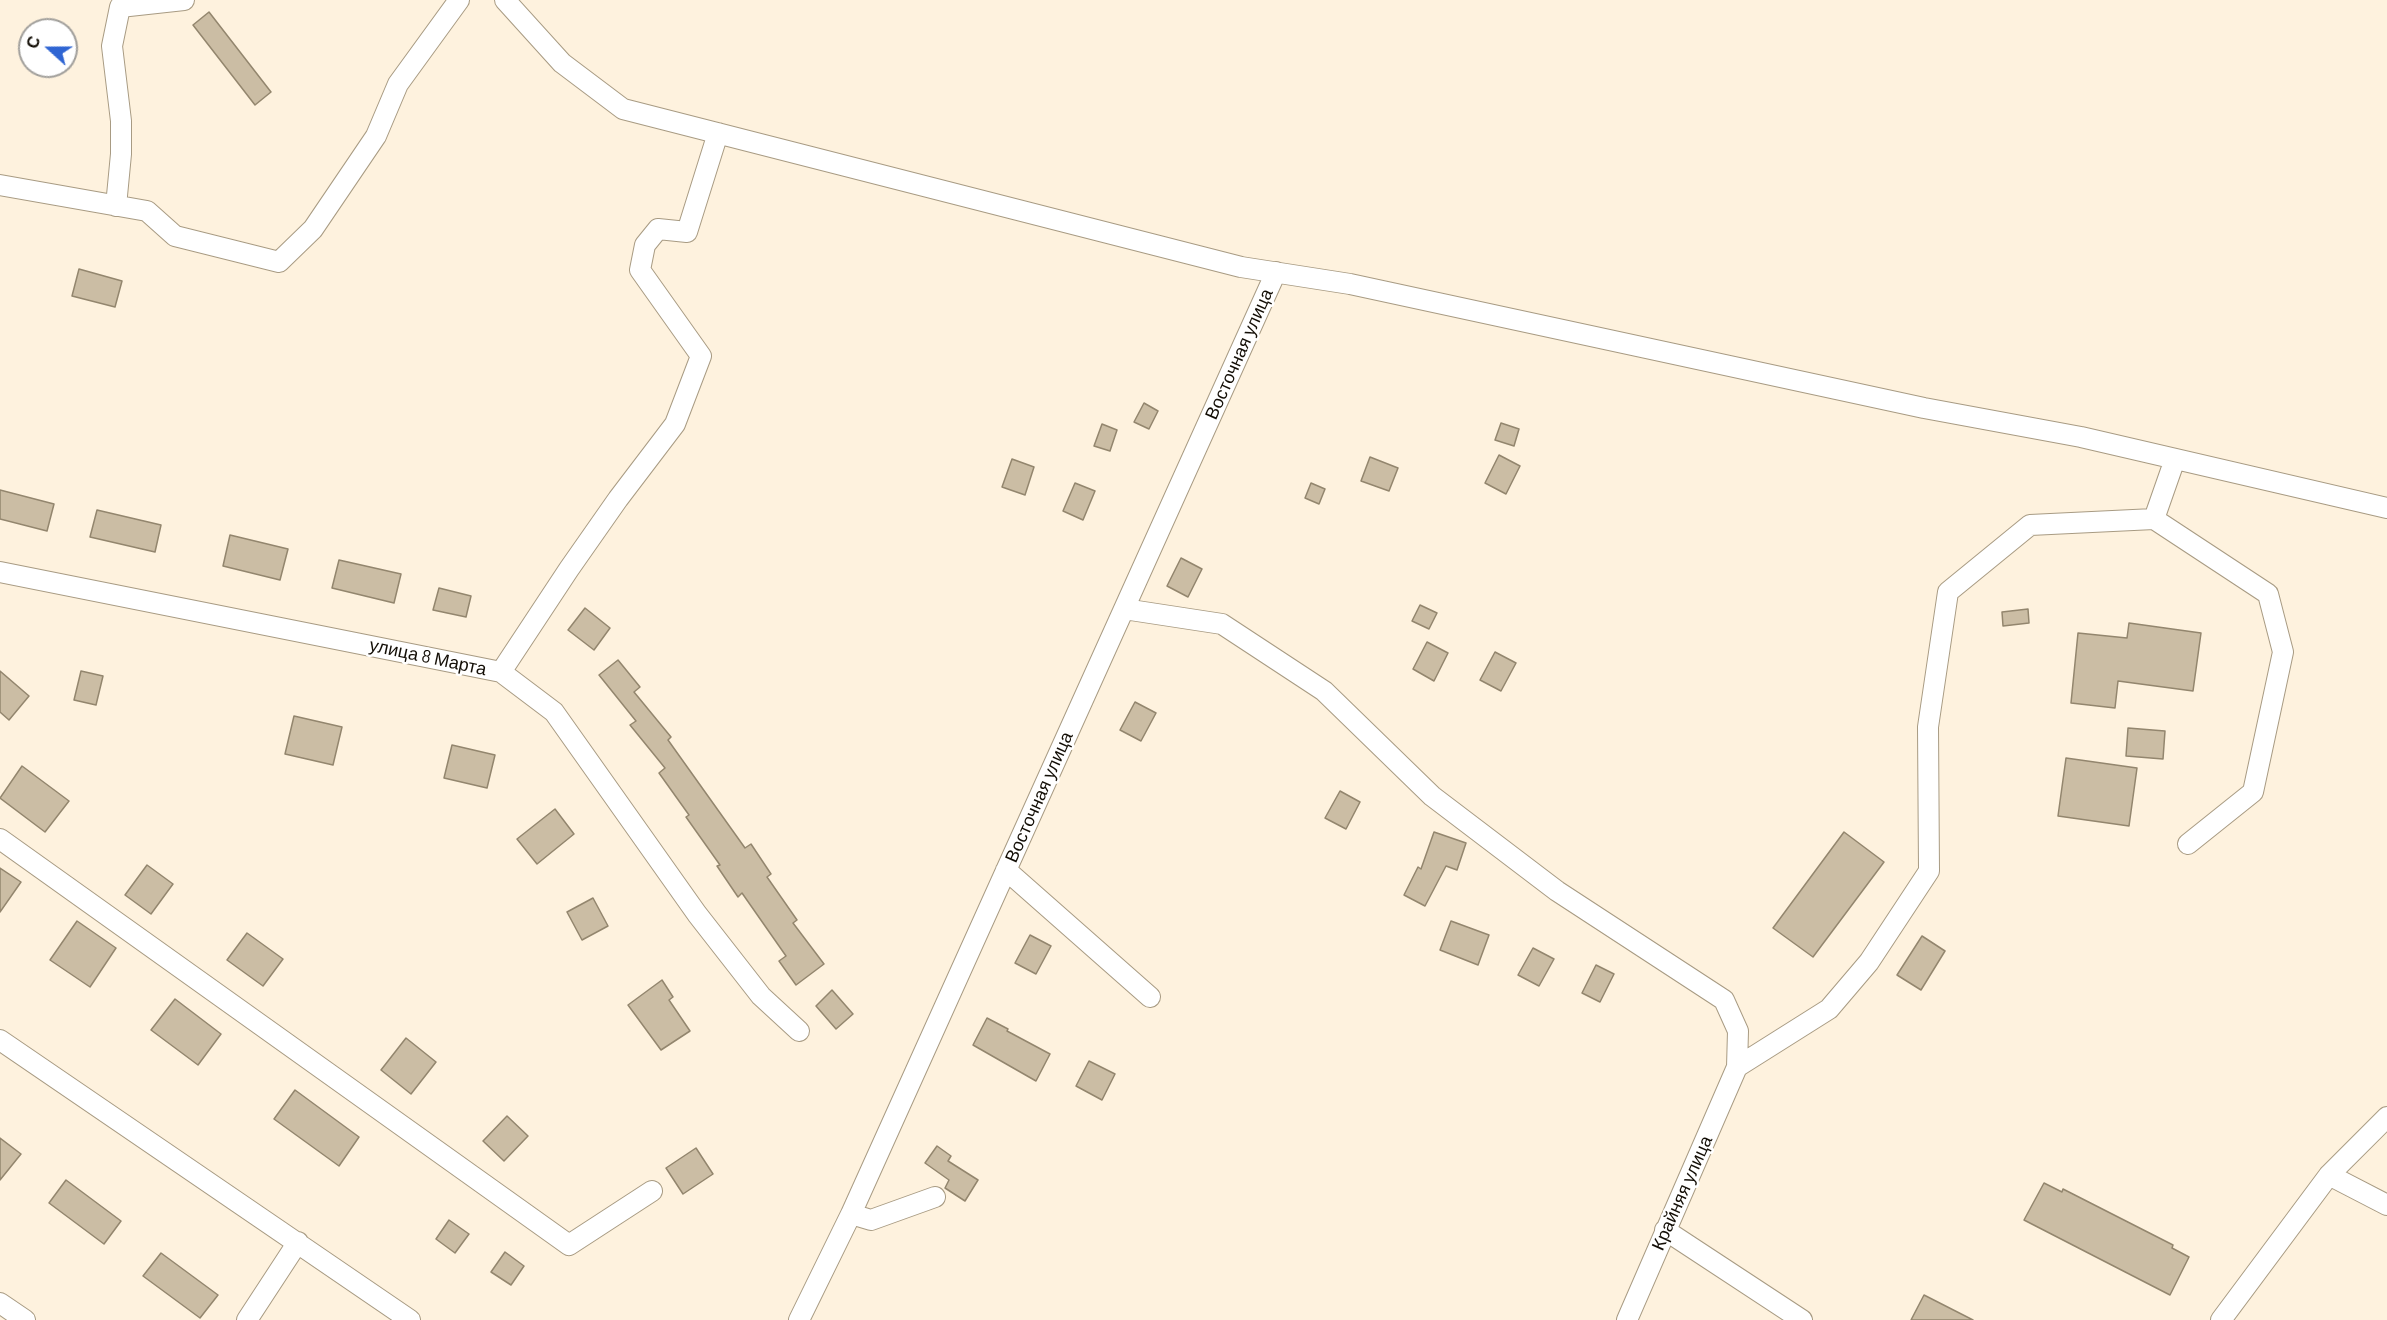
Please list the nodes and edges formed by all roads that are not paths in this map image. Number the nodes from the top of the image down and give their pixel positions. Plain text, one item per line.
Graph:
1 (184, 0) edge
2 (459, 0) edge
3 (505, 0) edge
4 (718, 133) junction
5 (0, 185) edge
6 (116, 206) junction
7 (1276, 272) junction
8 (2175, 459) junction
9 (2387, 508) edge
10 (2154, 519) junction
11 (0, 572) edge
12 (1124, 609) junction
13 (501, 672) junction
14 (0, 839) edge
15 (2188, 844) dead end
16 (1006, 870) junction
17 (1150, 997) dead end
18 (799, 1031) dead end
19 (0, 1040) edge
20 (1737, 1067) junction
21 (2387, 1117) edge
22 (2330, 1175) junction
23 (652, 1191) dead end
24 (935, 1197) dead end
25 (2387, 1205) edge
26 (851, 1214) junction
27 (1665, 1230) junction
28 (298, 1242) junction
29 (2, 1308) edge
30 (25, 1320) edge
31 (247, 1320) edge
32 (410, 1320) edge
33 (799, 1320) edge
34 (1627, 1320) edge
35 (1802, 1320) edge
36 (2221, 1320) edge

1 - 6 street
2 - 6 street
3 - 4 street
4 - 7 street
4 - 13 street
5 - 6 street
7 - 8 street
7 - 12 street, Восточная улица
8 - 9 street
8 - 10 street
10 - 15 street
10 - 20 street
11 - 13 street, улица 8 Марта
12 - 16 street, Восточная улица
12 - 20 street
13 - 18 street, улица 8 Марта
14 - 23 street
16 - 17 street
16 - 26 street, Восточная улица
19 - 28 street
20 - 27 street, Крайняя улица
21 - 22 street
22 - 25 street
22 - 36 street
24 - 26 street
26 - 33 street, Восточная улица
27 - 34 street, Крайняя улица
27 - 35 street
28 - 31 street
28 - 32 street
29 - 30 street

